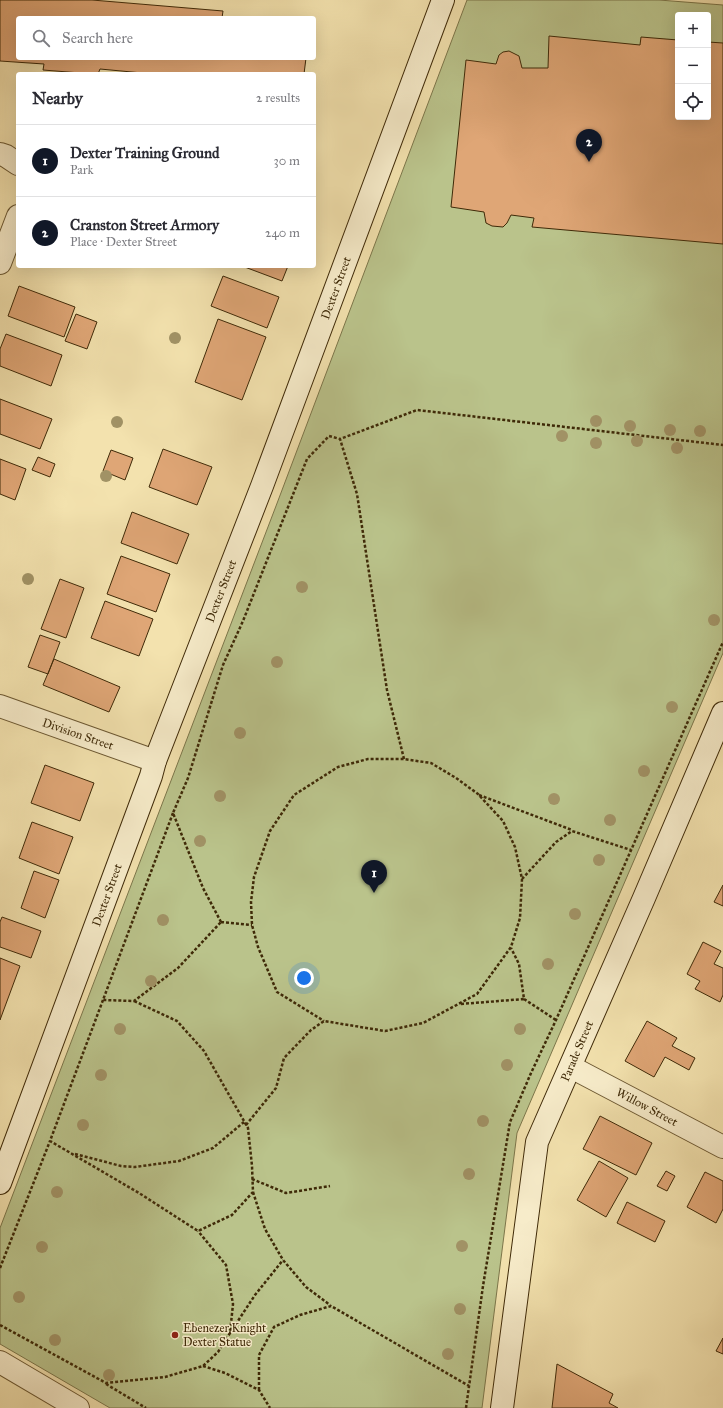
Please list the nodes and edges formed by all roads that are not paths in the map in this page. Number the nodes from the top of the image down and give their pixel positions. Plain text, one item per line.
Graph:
1 (443, 0) edge
2 (0, 154) edge
3 (16, 163) edge
4 (16, 221) edge
5 (0, 263) edge
6 (1, 710) edge
7 (723, 713) edge
8 (155, 761) junction
9 (570, 1067) junction
10 (723, 1147) edge
11 (0, 1183) edge
12 (0, 1362) edge
13 (78, 1408) edge
14 (502, 1408) edge

1 - 8 street, Dexter Street
2 - 3 street
4 - 5 street
6 - 8 street, Division Street
7 - 9 street, Parade Street
8 - 11 street, Dexter Street
9 - 10 street, Willow Street
9 - 14 street, Parade Street
12 - 13 street

